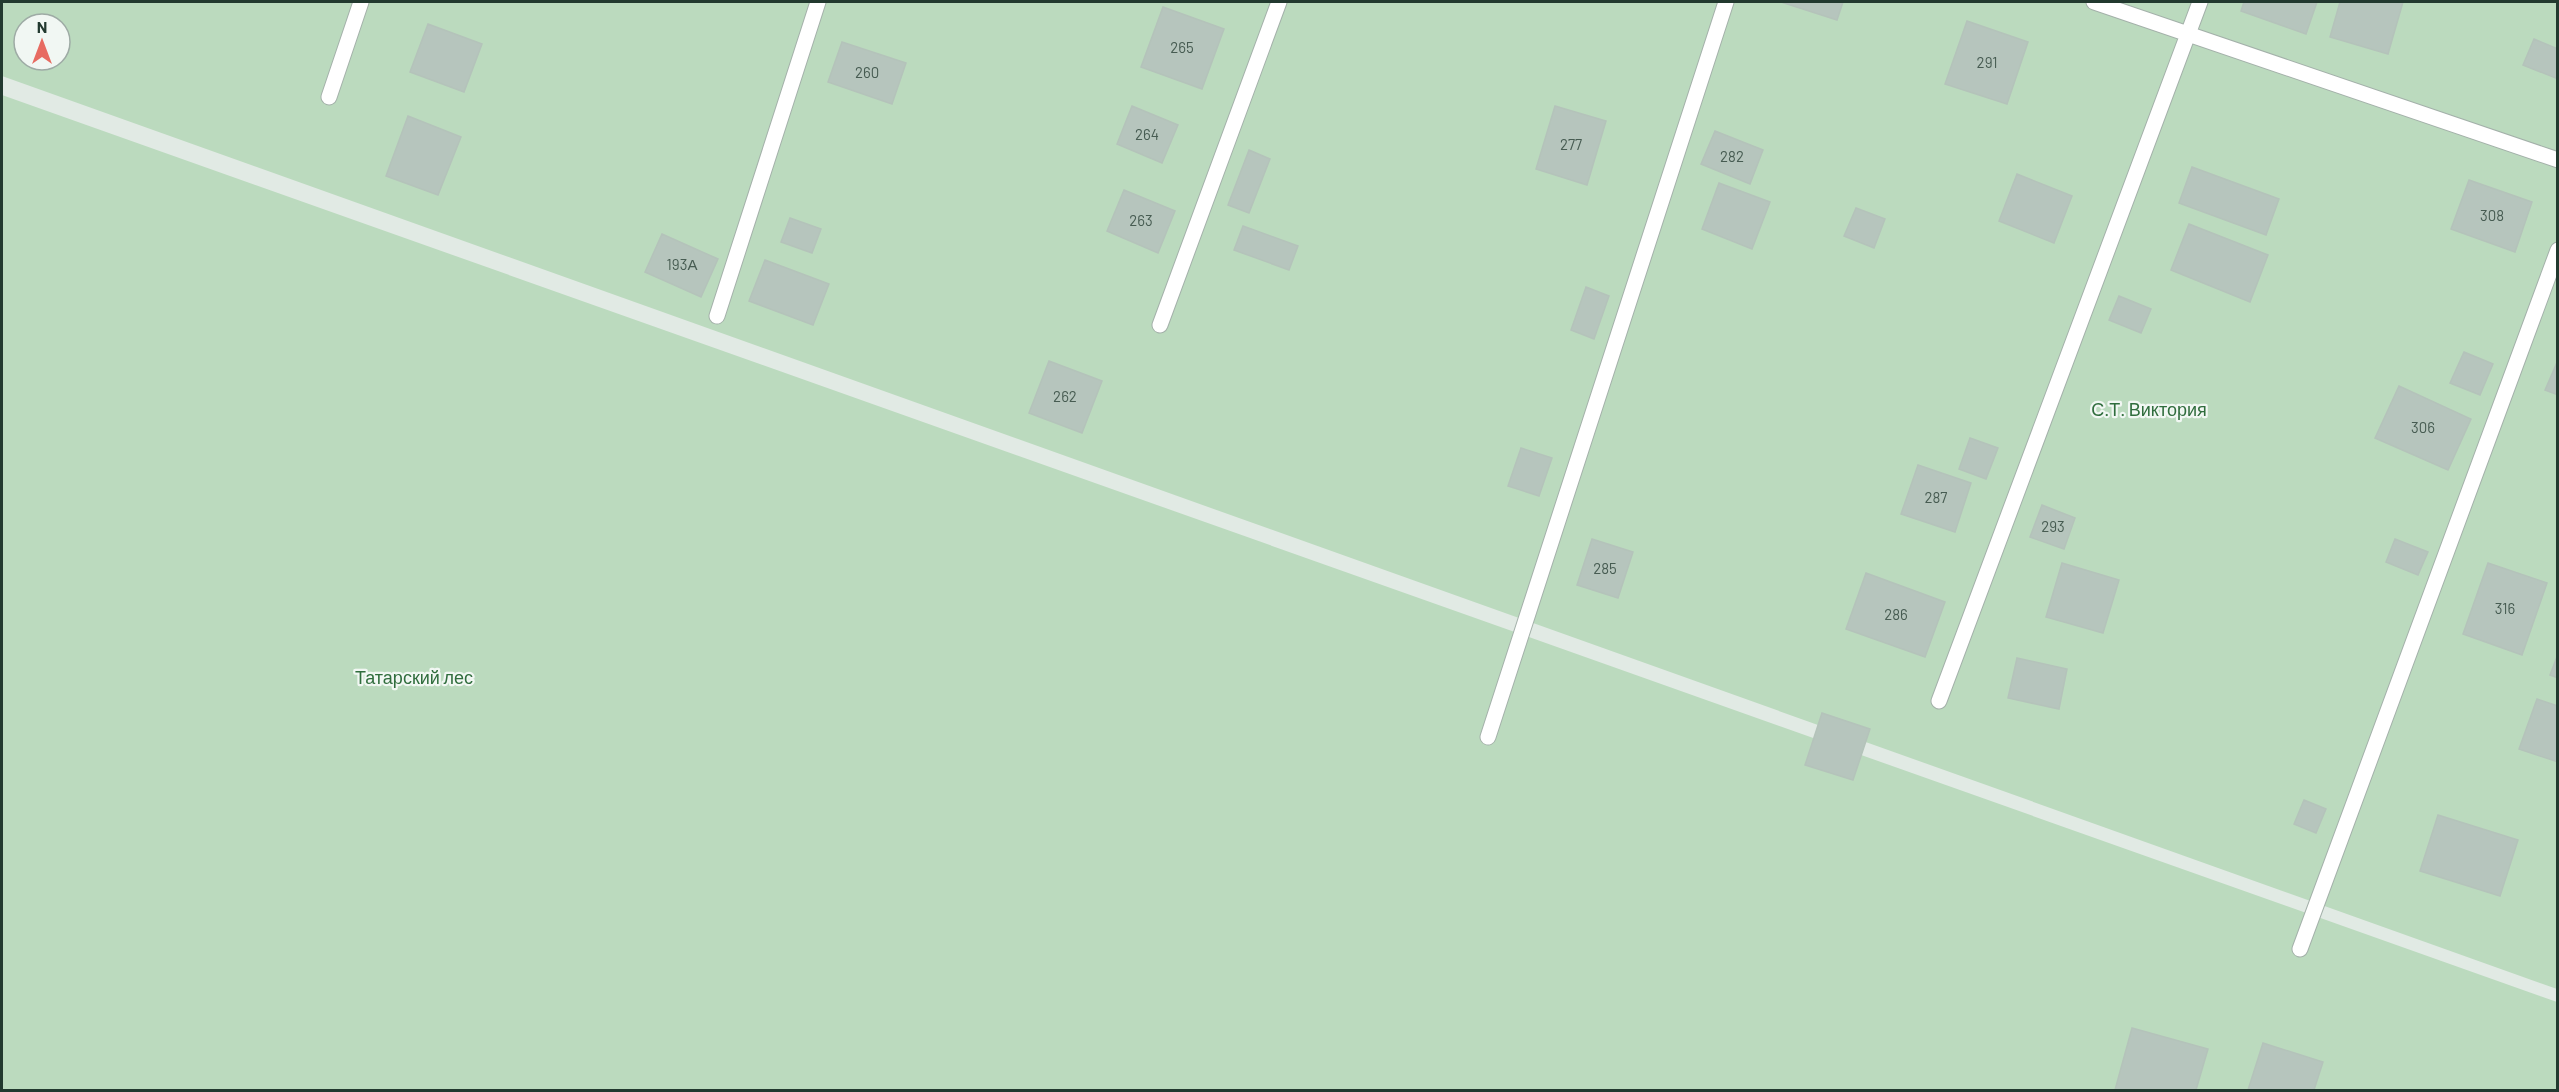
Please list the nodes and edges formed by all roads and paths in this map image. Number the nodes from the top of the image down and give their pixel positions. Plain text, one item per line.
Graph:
1 (362, 2) edge
2 (818, 2) edge
3 (1279, 2) edge
4 (1726, 2) edge
5 (2094, 2) edge
6 (2200, 2) edge
7 (2188, 34) junction
8 (329, 97) dead end
9 (2558, 160) edge
10 (2558, 250) edge
11 (717, 316) dead end
12 (1160, 325) dead end
13 (1939, 701) dead end
14 (1488, 737) dead end
15 (2300, 949) dead end

1 - 8 lane
2 - 11 lane
3 - 12 lane
4 - 14 lane
5 - 7 lane
6 - 7 lane
7 - 9 lane
7 - 13 lane
10 - 15 lane

